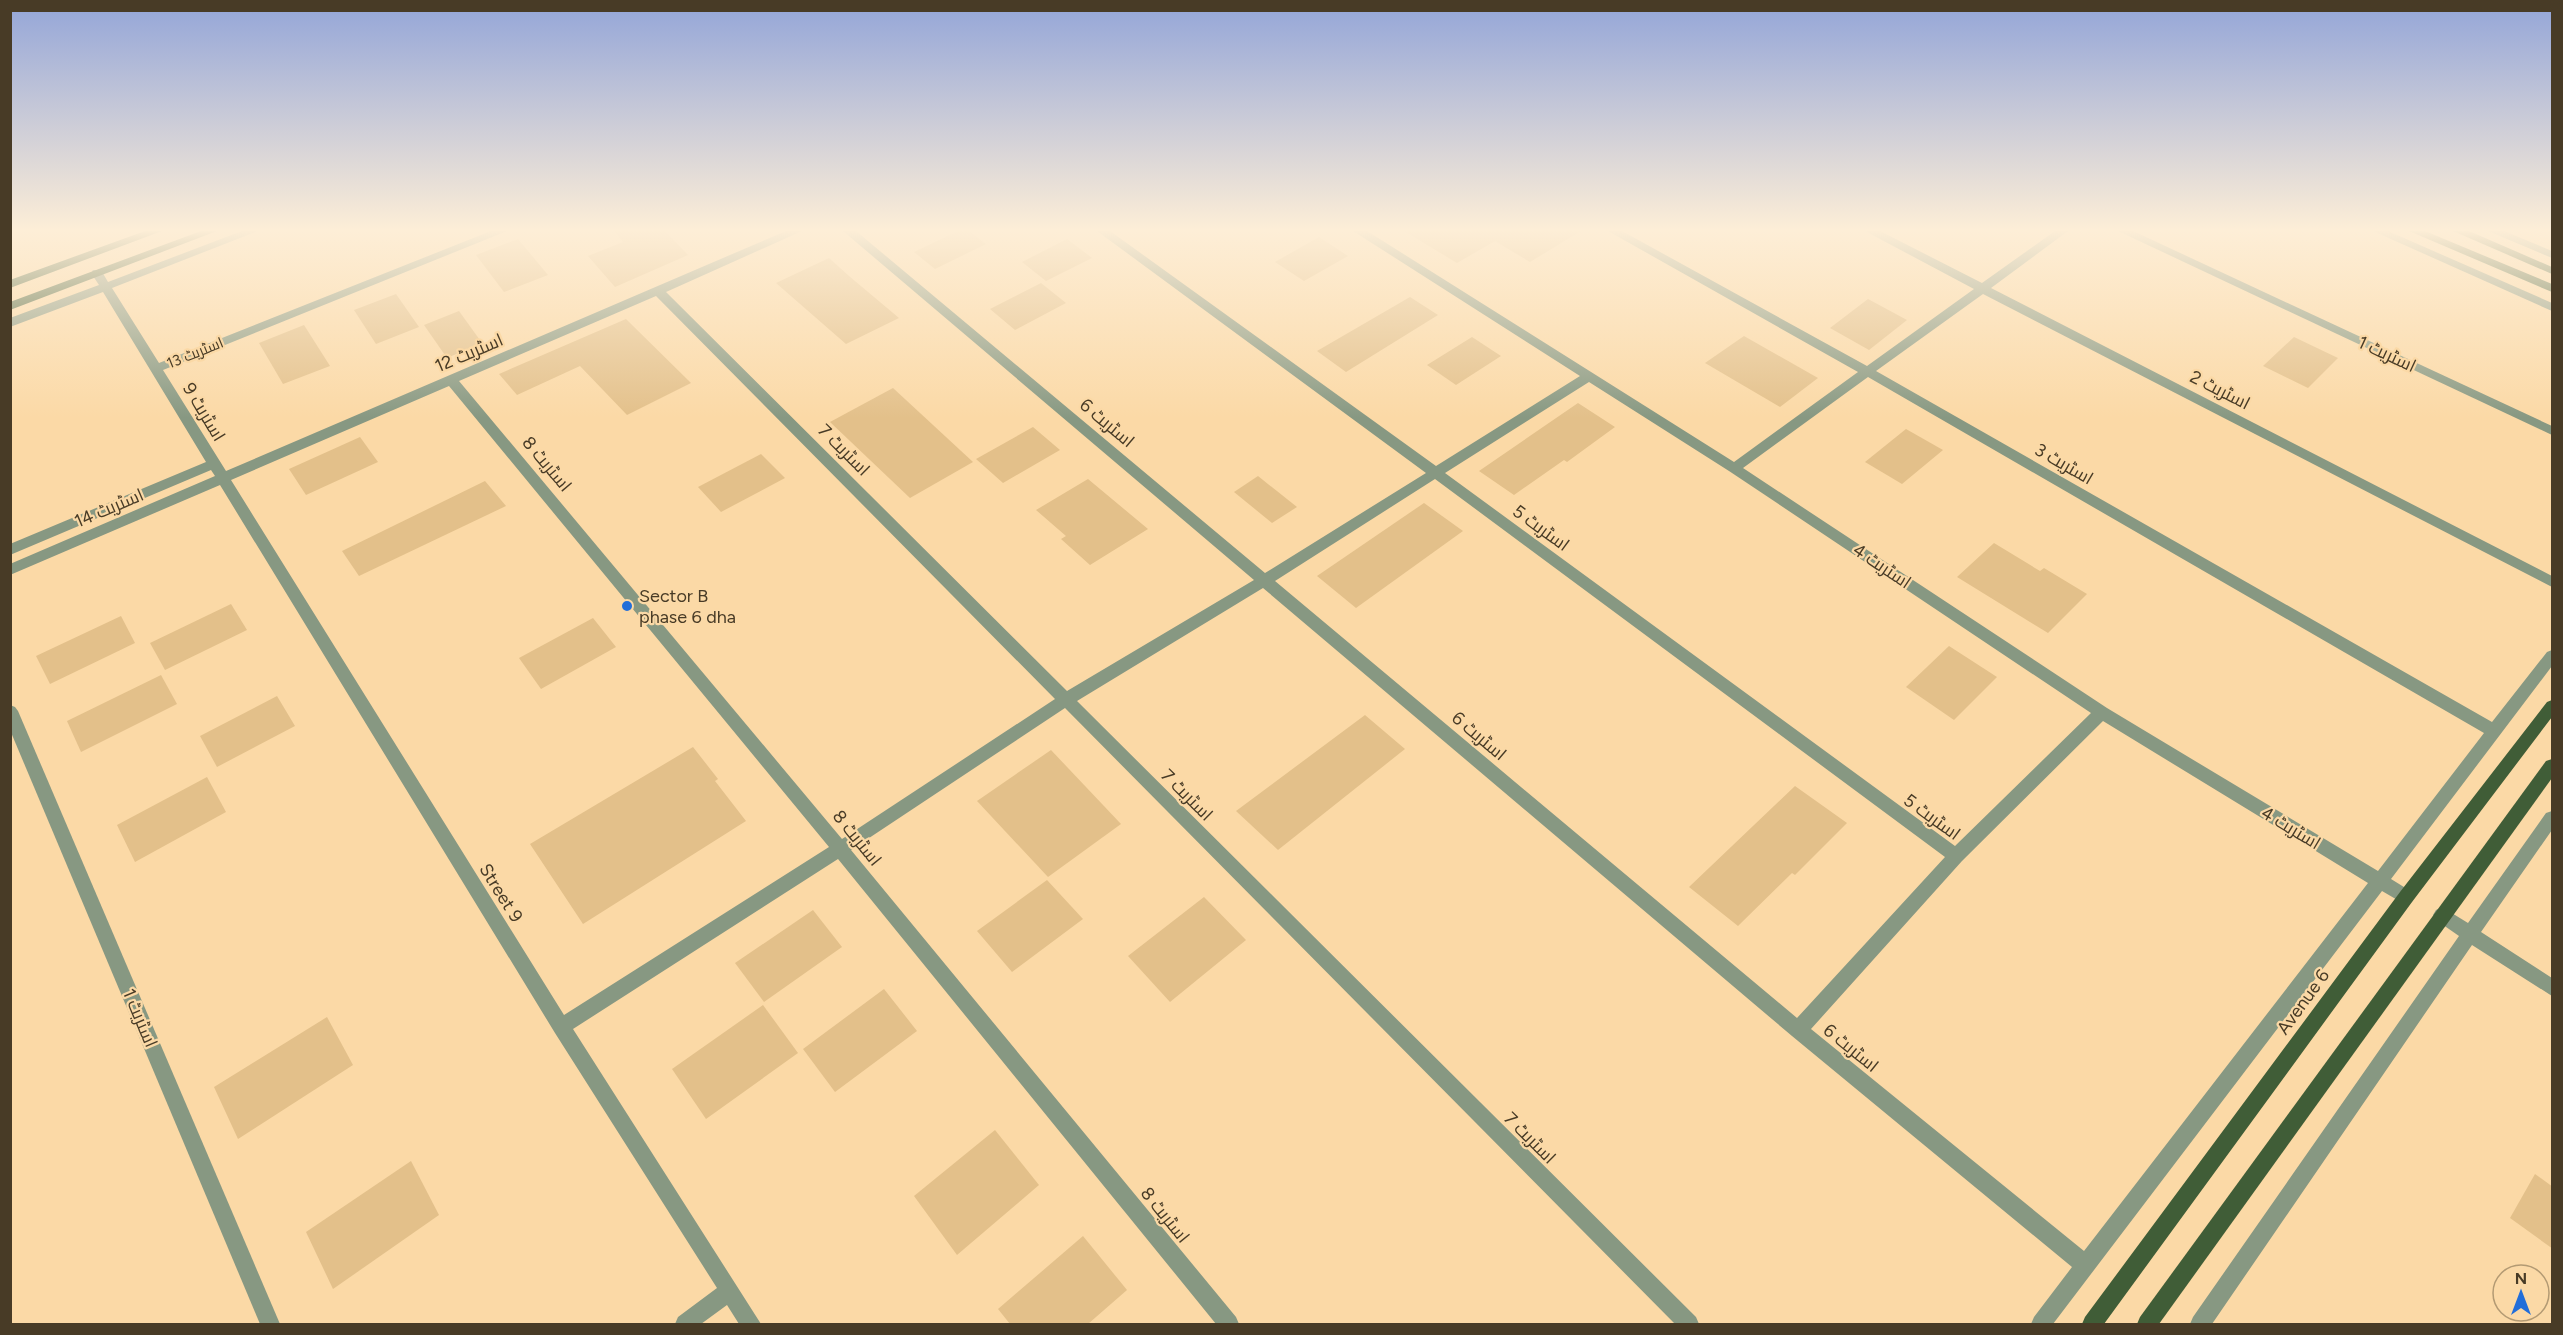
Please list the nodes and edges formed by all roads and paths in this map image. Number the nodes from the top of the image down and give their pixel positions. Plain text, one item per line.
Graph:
1 (43, 293) edge
2 (88, 293) edge
3 (109, 293) edge
4 (345, 293) edge
5 (653, 293) edge
6 (660, 293) edge
7 (923, 293) edge
8 (1189, 293) edge
9 (1457, 293) edge
10 (1726, 293) edge
11 (1977, 293) edge
12 (1994, 293) edge
13 (2258, 293) edge
14 (2522, 293) edge
15 (10, 306) edge
16 (2553, 307) edge
17 (10, 323) edge
18 (157, 368) junction
19 (1868, 372) junction
20 (1588, 377) junction
21 (451, 380) junction
22 (2553, 431) edge
23 (1734, 468) junction
24 (218, 471) junction
25 (1436, 473) junction
26 (10, 550) edge
27 (10, 570) edge
28 (1264, 581) junction
29 (2553, 582) edge
30 (2553, 656) edge
31 (1065, 700) junction
32 (2553, 706) edge
33 (10, 711) edge
34 (2102, 712) junction
35 (2494, 731) junction
36 (2553, 766) edge
37 (2553, 819) edge
38 (840, 849) junction
39 (1956, 856) junction
40 (2378, 881) junction
41 (2406, 897) junction
42 (2442, 915) junction
43 (2469, 934) junction
44 (2553, 988) edge
45 (561, 1027) junction
46 (1798, 1030) junction
47 (2087, 1266) junction
48 (730, 1291) junction
49 (270, 1324) edge
50 (686, 1324) edge
51 (751, 1324) edge
52 (1229, 1324) edge
53 (1689, 1324) edge
54 (2041, 1324) edge
55 (2092, 1324) edge
56 (2147, 1324) edge
57 (2200, 1324) edge

1 - 15 main road
2 - 17 street
3 - 18 street, اسٹریٹ 9
4 - 18 street, اسٹریٹ 13
5 - 21 street, اسٹریٹ 12
6 - 31 street, اسٹریٹ 7
7 - 28 street, اسٹریٹ 6
8 - 25 street, اسٹریٹ 5
9 - 20 street, اسٹریٹ 4
10 - 19 street, اسٹریٹ 3
11 - 19 street
12 - 29 street, اسٹریٹ 2
13 - 22 street, اسٹریٹ 1
14 - 16 street
18 - 24 street, اسٹریٹ 9
19 - 23 street
19 - 35 street, اسٹریٹ 3
20 - 23 street, اسٹریٹ 4
20 - 25 street
21 - 24 street, اسٹریٹ 12
21 - 38 street, اسٹریٹ 8
23 - 34 street, اسٹریٹ 4
24 - 26 street
24 - 27 street, اسٹریٹ 14
24 - 45 street, Street 9
25 - 28 street
25 - 39 street, اسٹریٹ 5
28 - 31 street
28 - 46 street, اسٹریٹ 6
30 - 35 street
31 - 38 street
31 - 53 street, اسٹریٹ 7
32 - 41 main road, Avenue 6
33 - 49 street, اسٹریٹ 1
34 - 39 street
34 - 40 street, اسٹریٹ 4
35 - 40 street
36 - 42 main road
37 - 43 street
38 - 45 street
38 - 52 street, اسٹریٹ 8
39 - 46 street
40 - 41 street, اسٹریٹ 4
40 - 47 street
41 - 55 main road, Avenue 6
42 - 43 street
42 - 56 main road
43 - 44 street
43 - 57 street
45 - 48 street, Street 9
46 - 47 street, اسٹریٹ 6
47 - 54 street
48 - 50 street
48 - 51 street, Street 9

